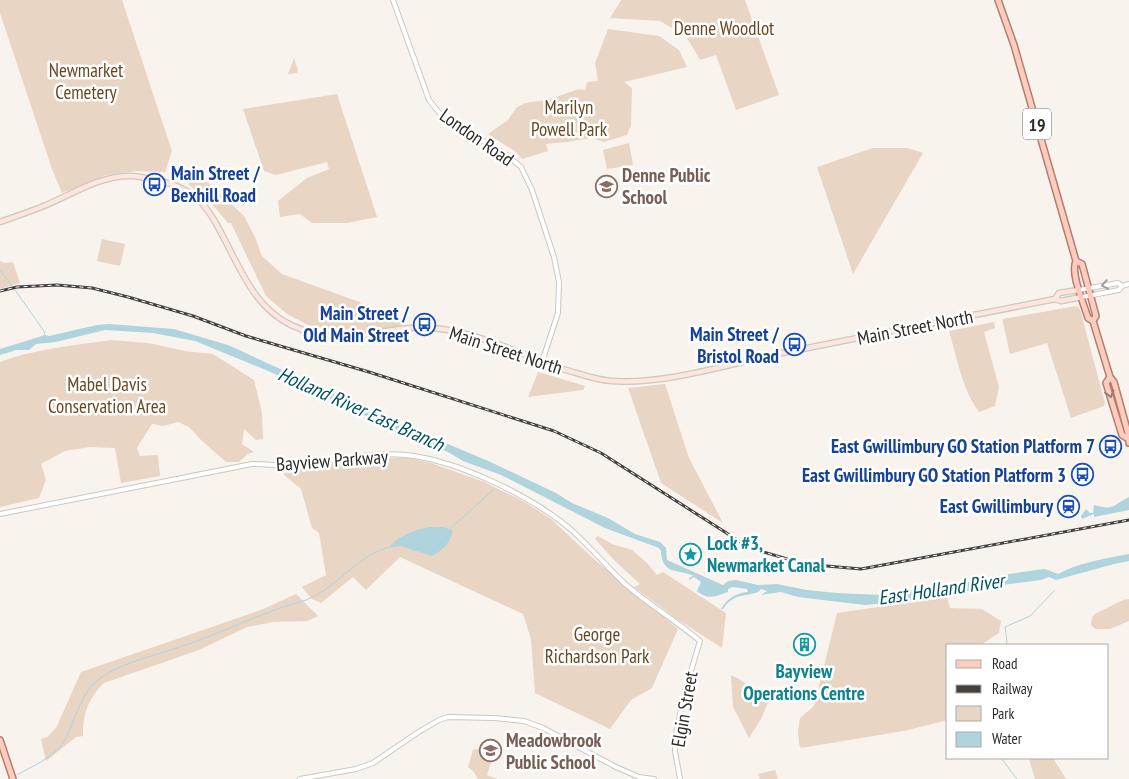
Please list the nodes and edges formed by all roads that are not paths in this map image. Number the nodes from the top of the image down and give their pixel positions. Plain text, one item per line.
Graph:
1 (393, 0) edge
2 (998, 0) edge
3 (0, 222) edge
4 (1076, 261) junction
5 (1129, 284) edge
6 (1122, 286) junction
7 (1088, 288) junction
8 (1079, 290) junction
9 (1090, 296) junction
10 (1082, 297) junction
11 (1055, 298) junction
12 (1093, 321) junction
13 (542, 362) junction
14 (1128, 441) edge
15 (0, 514) edge
16 (700, 641) joint
17 (0, 740) edge
18 (13, 779) edge
19 (300, 779) edge
20 (654, 779) edge
21 (680, 779) edge

1 - 13 street, London Road
2 - 4 main road, 19
3 - 13 main road, Main Street North
4 - 7 main road, 19
4 - 8 main road, 19
5 - 6 street
6 -> 7 street
6 - 9 street
7 - 8 street
7 - 9 main road, 19
8 - 10 main road, 19
8 - 11 main road, Main Street North
9 - 10 street
9 - 12 main road, 19
10 - 11 main road, Main Street North
10 - 12 main road, 19
11 - 13 main road, Main Street North
12 - 14 main road, 19
15 - 16 street, Bayview Parkway
16 - 21 street, Elgin Street
17 - 18 main road
19 - 20 street

